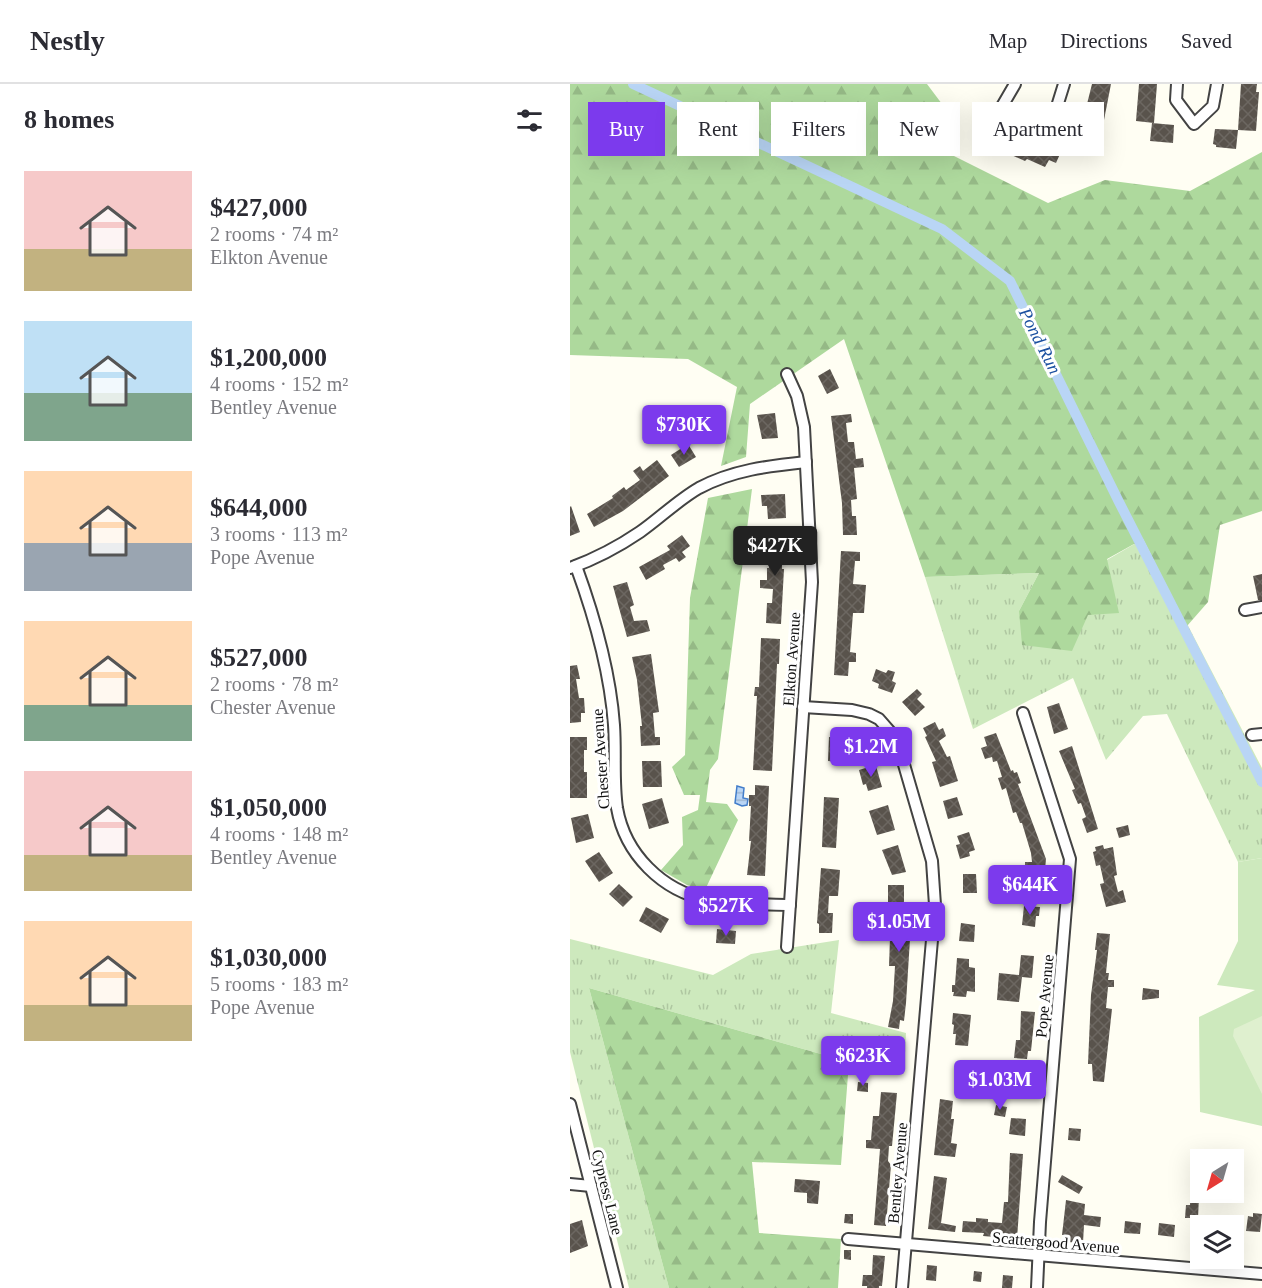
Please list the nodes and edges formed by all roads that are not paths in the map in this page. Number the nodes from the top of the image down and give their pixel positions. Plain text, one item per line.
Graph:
1 (1015, 84) edge
2 (1064, 84) edge
3 (1177, 84) edge
4 (1217, 84) edge
5 (787, 374) dead end
6 (806, 462) junction
7 (573, 567) edge
8 (1262, 607) edge
9 (1245, 610) dead end
10 (803, 707) junction
11 (1023, 713) dead end
12 (790, 905) junction
13 (787, 947) dead end
14 (570, 1104) edge
15 (570, 1184) edge
16 (591, 1186) junction
17 (848, 1239) dead end
18 (906, 1244) junction
19 (1040, 1256) junction
20 (1262, 1274) edge
21 (616, 1288) edge
22 (902, 1288) edge
23 (1037, 1288) edge

1 - 2 street
3 - 4 street
5 - 6 street, Elkton Avenue
6 - 7 street
6 - 10 street, Elkton Avenue
7 - 12 street, Chester Avenue
8 - 9 street
10 - 12 street, Elkton Avenue
10 - 18 street, Bentley Avenue
11 - 19 street, Pope Avenue
12 - 13 street, Elkton Avenue
14 - 16 street, Cypress Lane
15 - 16 street
16 - 21 street, Cypress Lane
17 - 18 street, Scattergood Avenue
18 - 19 street, Scattergood Avenue
18 - 22 street, Bentley Avenue
19 - 20 street, Scattergood Avenue
19 - 23 street, Pope Avenue

